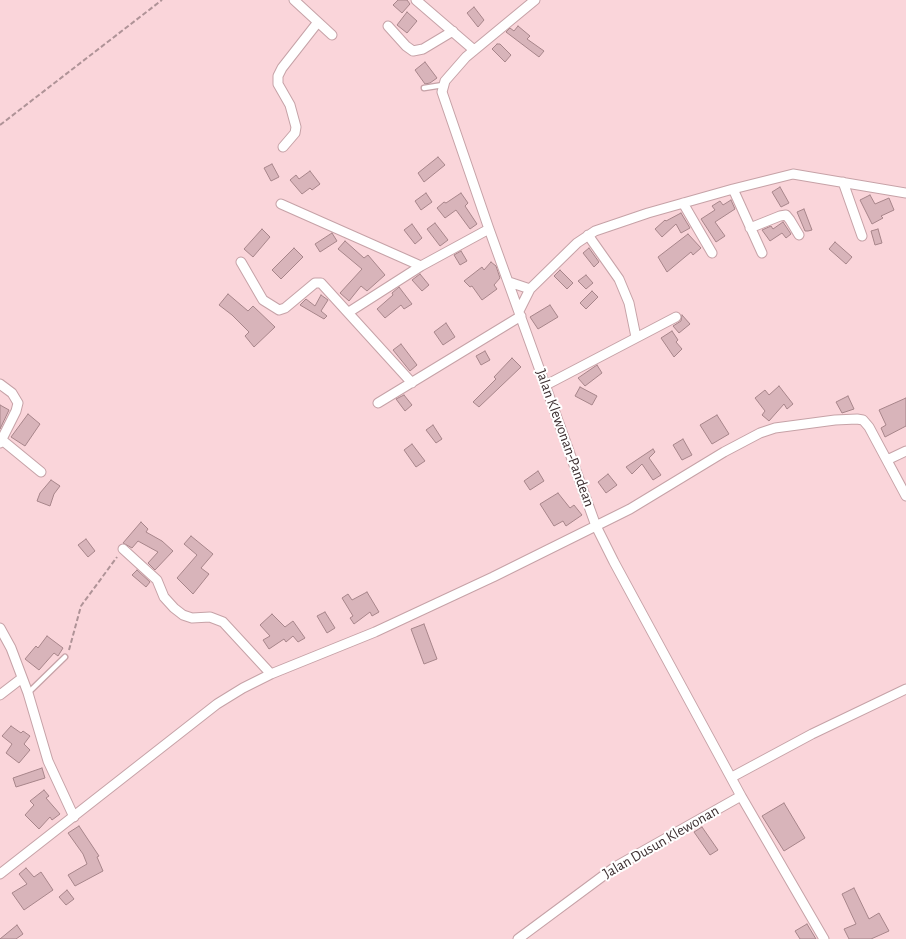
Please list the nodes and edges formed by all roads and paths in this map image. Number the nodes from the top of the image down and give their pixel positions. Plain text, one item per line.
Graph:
1 (162, 0) edge
2 (294, 0) edge
3 (416, 0) edge
4 (535, 0) edge
5 (318, 22) junction
6 (388, 26) dead end
7 (453, 31) junction
8 (332, 35) dead end
9 (474, 50) junction
10 (444, 83) junction
11 (424, 88) dead end
12 (0, 125) edge
13 (283, 147) dead end
14 (843, 182) junction
15 (733, 189) junction
16 (906, 193) edge
17 (683, 203) junction
18 (281, 204) dead end
19 (750, 228) junction
20 (489, 229) junction
21 (588, 235) junction
22 (799, 235) dead end
23 (862, 236) dead end
24 (712, 252) dead end
25 (762, 252) dead end
26 (241, 262) dead end
27 (421, 266) junction
28 (509, 282) junction
29 (530, 289) junction
30 (349, 312) junction
31 (520, 313) junction
32 (676, 317) dead end
33 (636, 337) junction
34 (412, 383) junction
35 (0, 384) edge
36 (546, 385) junction
37 (378, 403) dead end
38 (1, 441) edge
39 (906, 450) edge
40 (887, 460) junction
41 (41, 472) dead end
42 (906, 496) edge
43 (596, 526) junction
44 (123, 548) joint
45 (0, 628) edge
46 (65, 657) joint
47 (271, 674) junction
48 (22, 678) junction
49 (906, 689) edge
50 (28, 693) junction
51 (0, 695) edge
52 (732, 777) junction
53 (741, 796) junction
54 (74, 818) junction
55 (0, 874) edge
56 (518, 939) edge
57 (824, 939) edge

1 - 12 path
2 - 5 street
3 - 7 street
4 - 9 street
5 - 8 street
5 - 13 street
6 - 7 street
7 - 9 street
9 - 10 street
10 - 11 lane
10 - 20 street, Jalan Klewonan-Pandean
14 - 15 street
14 - 16 street
14 - 23 street
15 - 17 street
15 - 19 street
17 - 21 street
17 - 24 street
18 - 27 street
19 - 22 street
19 - 25 street
20 - 27 street
20 - 28 street, Jalan Klewonan-Pandean
21 - 29 street
21 - 33 street
26 - 30 street
27 - 30 street
28 - 29 street
28 - 31 street, Jalan Klewonan-Pandean
29 - 31 street
30 - 34 street
31 - 34 street
31 - 36 street, Jalan Klewonan-Pandean
32 - 33 street
33 - 36 street
34 - 37 street
35 - 38 street
36 - 43 street, Jalan Klewonan-Pandean
38 - 41 street
39 - 40 street
40 - 42 street
40 - 43 street
43 - 47 street
43 - 52 street, Jalan Klewonan-Pandean
44 - 46 path
44 - 47 street
45 - 48 street
46 - 50 lane
47 - 54 street
48 - 50 street
48 - 51 street
49 - 52 street
50 - 54 street
52 - 53 street
53 - 56 street, Jalan Dusun Klewonan
53 - 57 street
54 - 55 street

